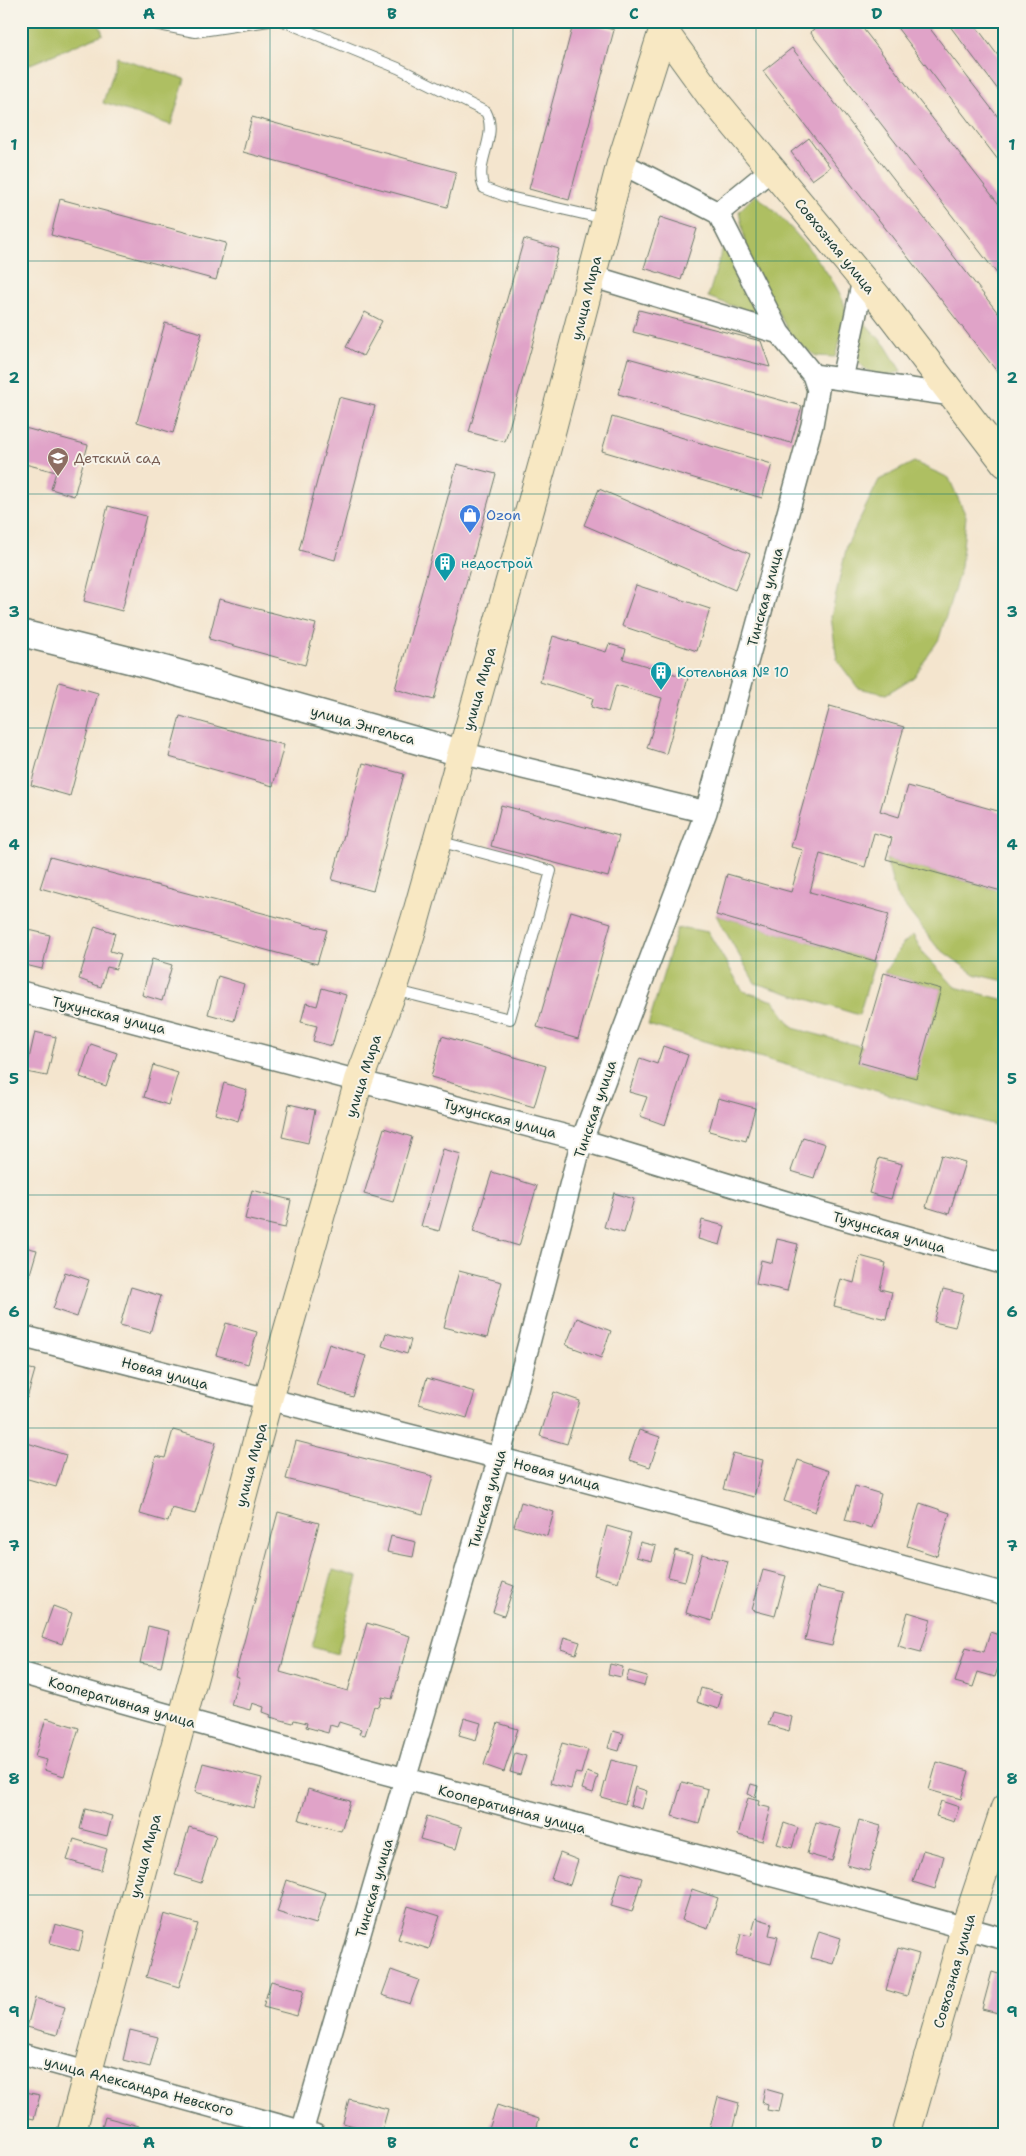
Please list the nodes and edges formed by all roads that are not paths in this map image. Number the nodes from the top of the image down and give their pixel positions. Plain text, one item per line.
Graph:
1 (139, 21) edge
2 (269, 21) edge
3 (284, 21) edge
4 (665, 26) edge
5 (621, 163) junction
6 (772, 169) junction
7 (718, 213) junction
8 (606, 219) junction
9 (592, 276) junction
10 (863, 280) junction
11 (779, 333) junction
12 (813, 375) junction
13 (842, 379) junction
14 (952, 396) junction
15 (1005, 463) edge
16 (21, 633) edge
17 (461, 753) junction
18 (706, 812) junction
19 (437, 841) junction
20 (393, 990) junction
21 (21, 992) edge
22 (359, 1080) junction
23 (582, 1140) junction
24 (1005, 1264) edge
25 (21, 1336) edge
26 (268, 1400) junction
27 (499, 1458) junction
28 (1005, 1594) edge
29 (21, 1673) edge
30 (181, 1720) junction
31 (405, 1780) junction
32 (1005, 1808) edge
33 (965, 1928) junction
34 (1005, 1939) edge
35 (21, 2054) edge
36 (89, 2072) junction
37 (306, 2134) edge
38 (71, 2135) edge
39 (906, 2135) edge

1 - 2 lane
3 - 8 lane
4 - 5 main road, улица Мира
4 - 6 main road, Совхозная улица
5 - 7 street
5 - 8 main road, улица Мира
6 - 7 street
6 - 10 main road, Совхозная улица
7 - 11 street
8 - 9 main road, улица Мира
9 - 11 street
9 - 17 main road, улица Мира
10 - 13 street
10 - 14 main road, Совхозная улица
11 - 12 street
12 - 13 street
12 - 18 street, Тинская улица
13 - 14 street
14 - 15 main road, Совхозная улица
16 - 17 street, улица Энгельса
17 - 18 street, улица Энгельса
17 - 19 main road, улица Мира
18 - 23 street, Тинская улица
19 - 20 main road, улица Мира
19 - 20 lane
20 - 22 main road, улица Мира
21 - 22 street, Тухунская улица
22 - 23 street, Тухунская улица
22 - 26 main road, улица Мира
23 - 24 street, Тухунская улица
23 - 27 street, Тинская улица
25 - 26 street, Новая улица
26 - 27 street, Новая улица
26 - 30 main road, улица Мира
27 - 28 street, Новая улица
27 - 31 street, Тинская улица
29 - 30 street, Кооперативная улица
30 - 31 street, Кооперативная улица
30 - 36 main road, улица Мира
31 - 33 street, Кооперативная улица
31 - 37 street, Тинская улица
32 - 33 main road, Совхозная улица
33 - 34 street, Кооперативная улица
33 - 39 main road, Совхозная улица
35 - 36 street, улица Александра Невского
36 - 37 street, улица Александра Невского
36 - 38 main road, улица Мира

